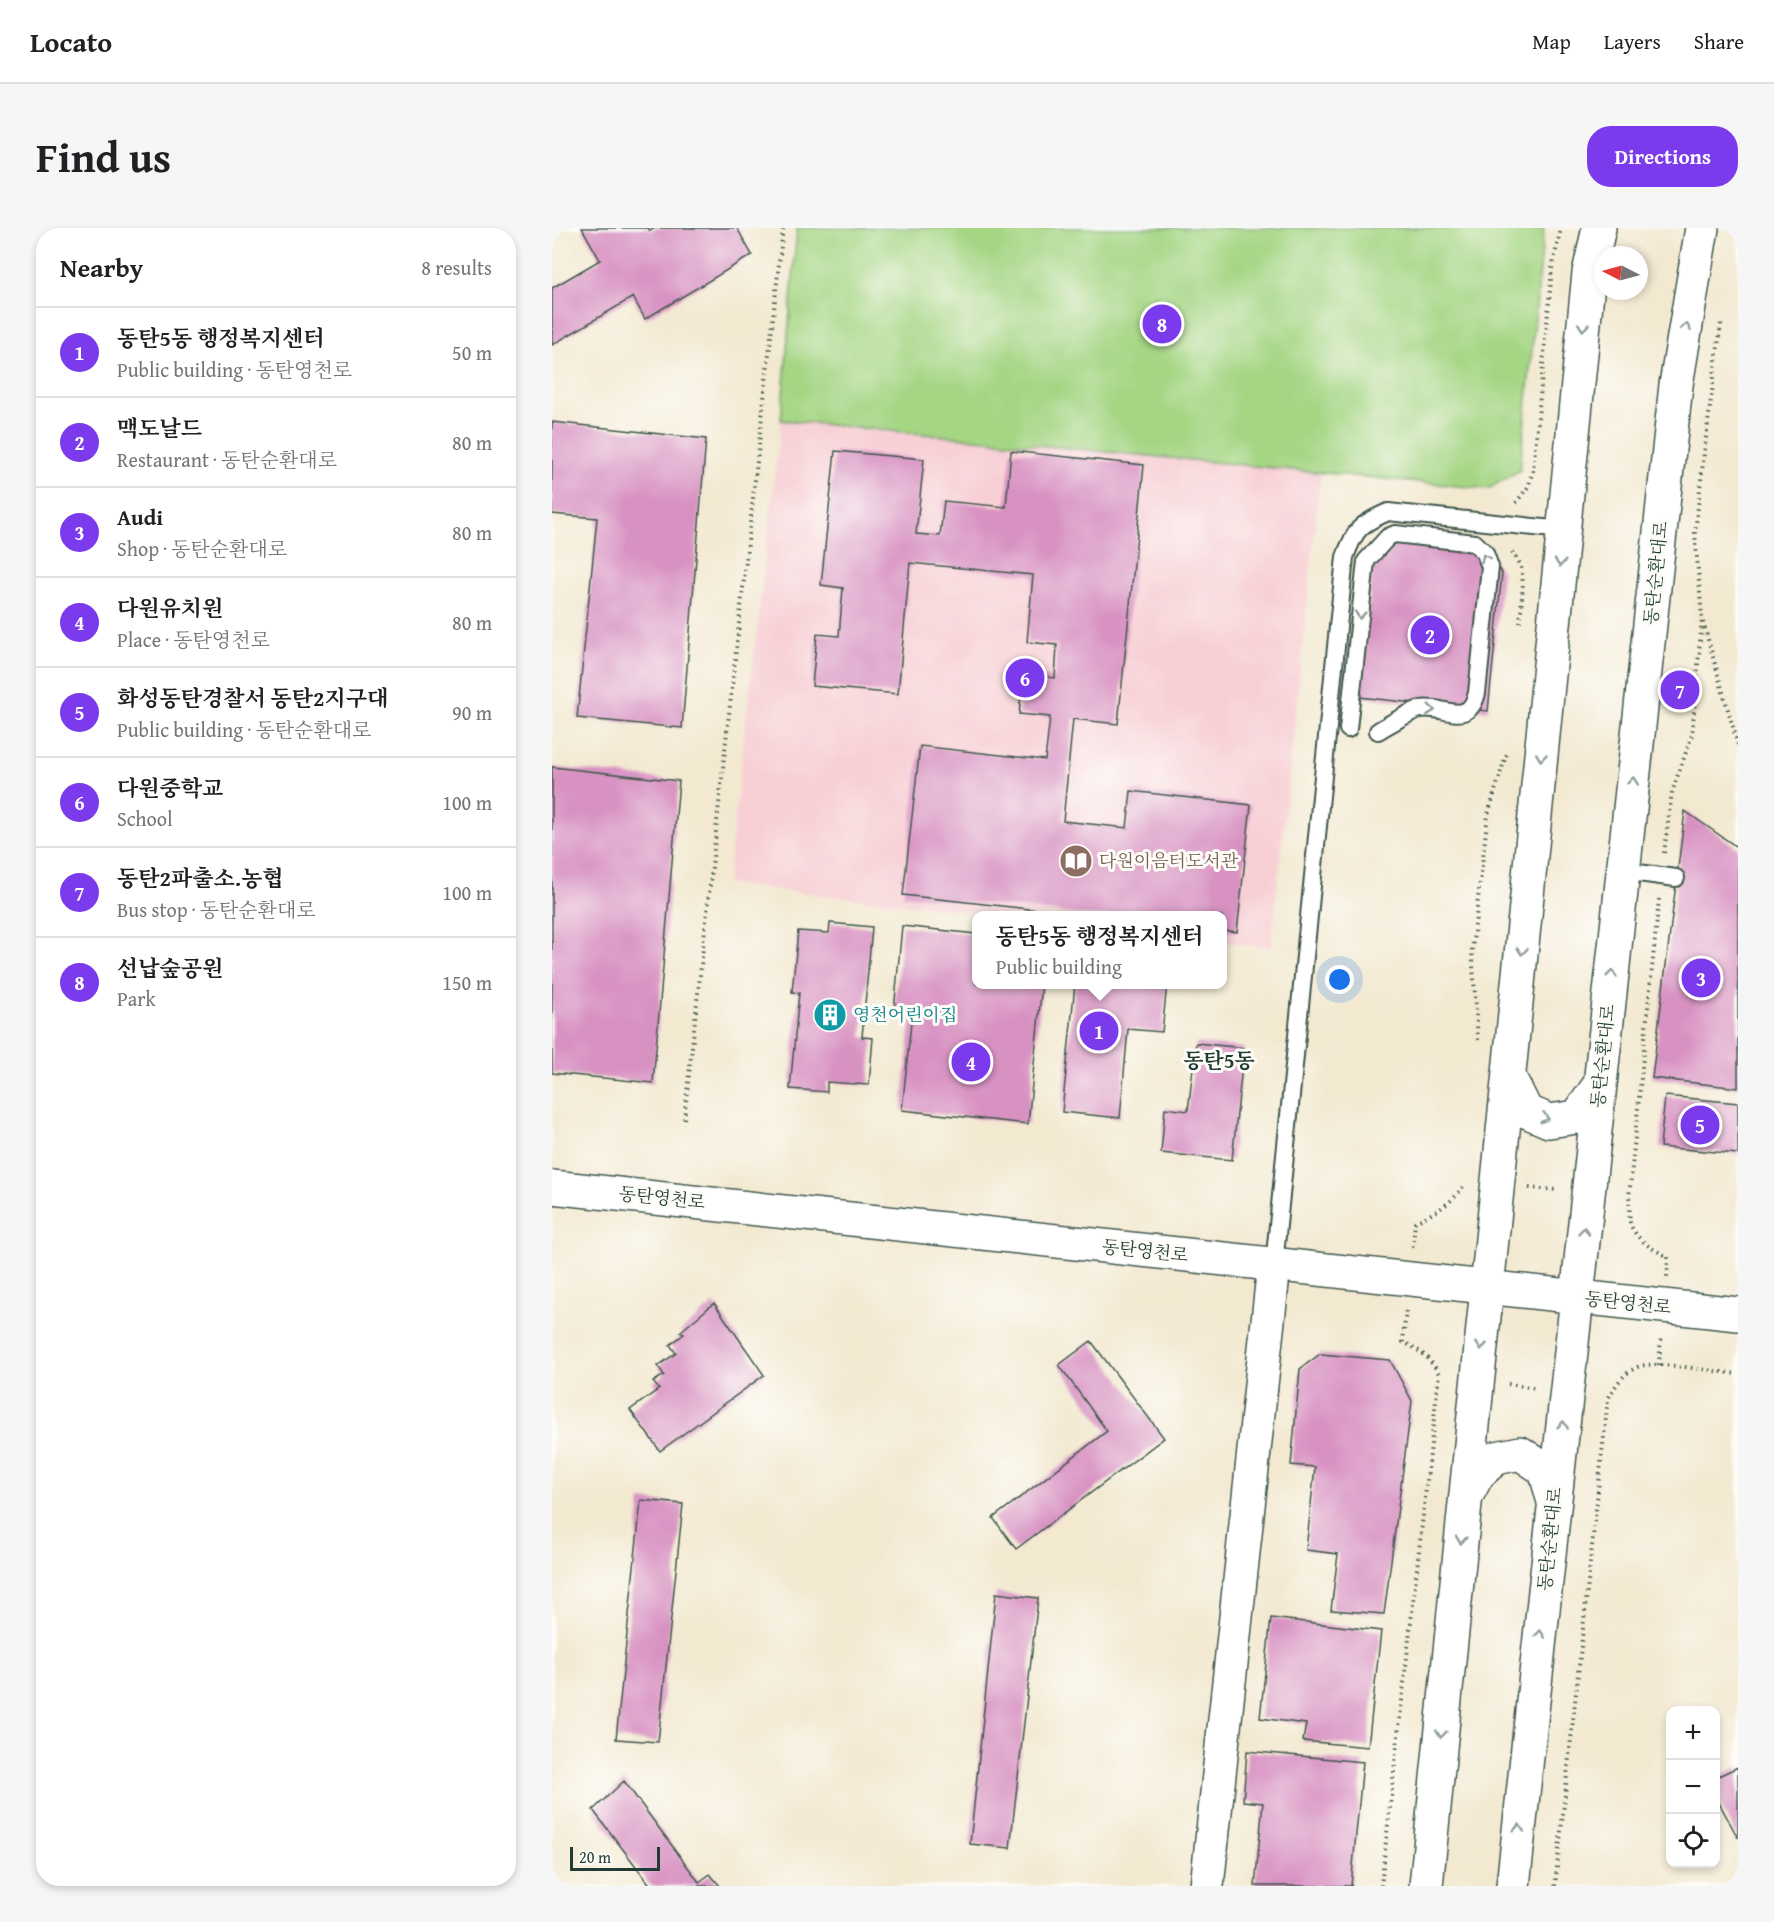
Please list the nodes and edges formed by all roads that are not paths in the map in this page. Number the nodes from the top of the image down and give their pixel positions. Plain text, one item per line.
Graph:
1 (1599, 228) edge
2 (1702, 228) edge
3 (1563, 530) junction
4 (1348, 729) dead end
5 (1378, 731) dead end
6 (1623, 872) junction
7 (1669, 877) road end
8 (1509, 1077) junction
9 (1600, 1084) junction
10 (552, 1186) edge
11 (1274, 1265) junction
12 (1487, 1288) junction
13 (1577, 1297) junction
14 (1738, 1314) edge
15 (1466, 1496) junction
16 (1554, 1504) junction
17 (1207, 1886) edge
18 (1426, 1886) edge
19 (1513, 1886) edge

1 -> 3 street
6 -> 2 street, 동탄순환대로
3 -> 8 street
3 - 11 lane
5 -> 4 lane
6 - 7 lane
9 -> 6 street, 동탄순환대로
8 -> 9 street
8 - 12 street
13 -> 9 street, 동탄순환대로
10 - 11 street, 동탄영천로
11 - 12 street, 동탄영천로
11 - 17 street
12 - 13 street, 동탄영천로
12 -> 15 street
13 - 14 street, 동탄영천로
16 -> 13 street, 동탄순환대로
15 - 16 street
15 -> 18 street
19 -> 16 street, 동탄순환대로

